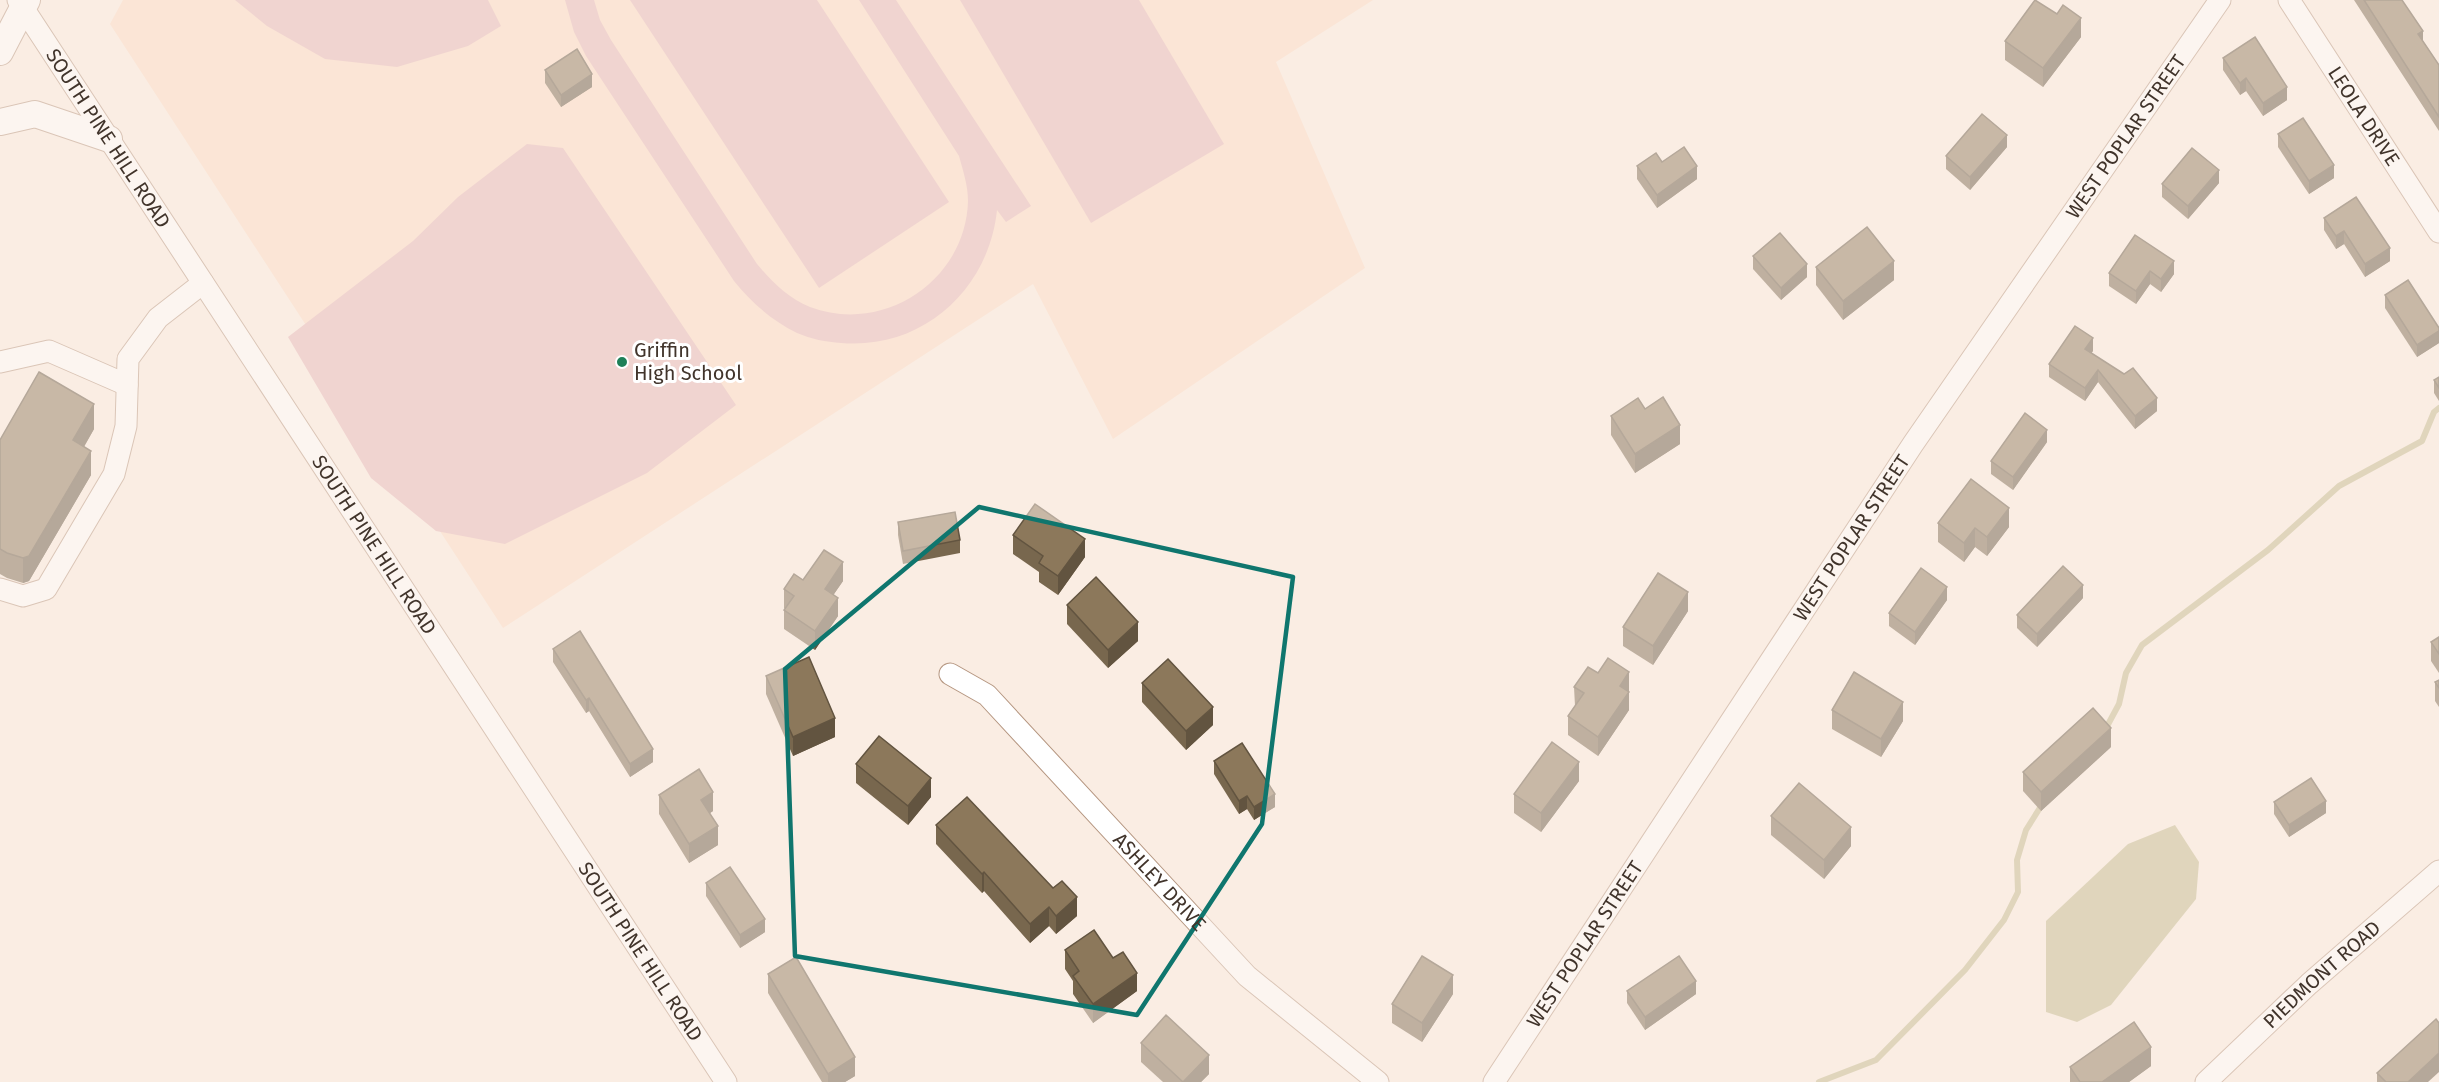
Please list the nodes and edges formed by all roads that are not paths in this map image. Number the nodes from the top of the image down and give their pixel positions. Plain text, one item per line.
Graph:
1 (2220, 0) edge
2 (2289, 0) edge
3 (23, 3) edge
4 (0, 52) edge
5 (0, 122) edge
6 (109, 139) junction
7 (2439, 232) edge
8 (203, 282) junction
9 (0, 362) edge
10 (127, 385) junction
11 (0, 589) edge
12 (951, 674) dead end
13 (2439, 871) edge
14 (726, 1082) edge
15 (1378, 1082) edge
16 (1494, 1082) edge
17 (2206, 1082) edge

1 - 16 street, WEST POPLAR STREET
2 - 7 street, LEOLA DRIVE
3 - 4 main road
3 - 6 street, SOUTH PINE HILL ROAD
5 - 6 main road
6 - 8 street, SOUTH PINE HILL ROAD
8 - 10 street
8 - 14 street, SOUTH PINE HILL ROAD
9 - 10 street
10 - 11 street
12 - 15 street, ASHLEY DRIVE
13 - 17 street, PIEDMONT ROAD

